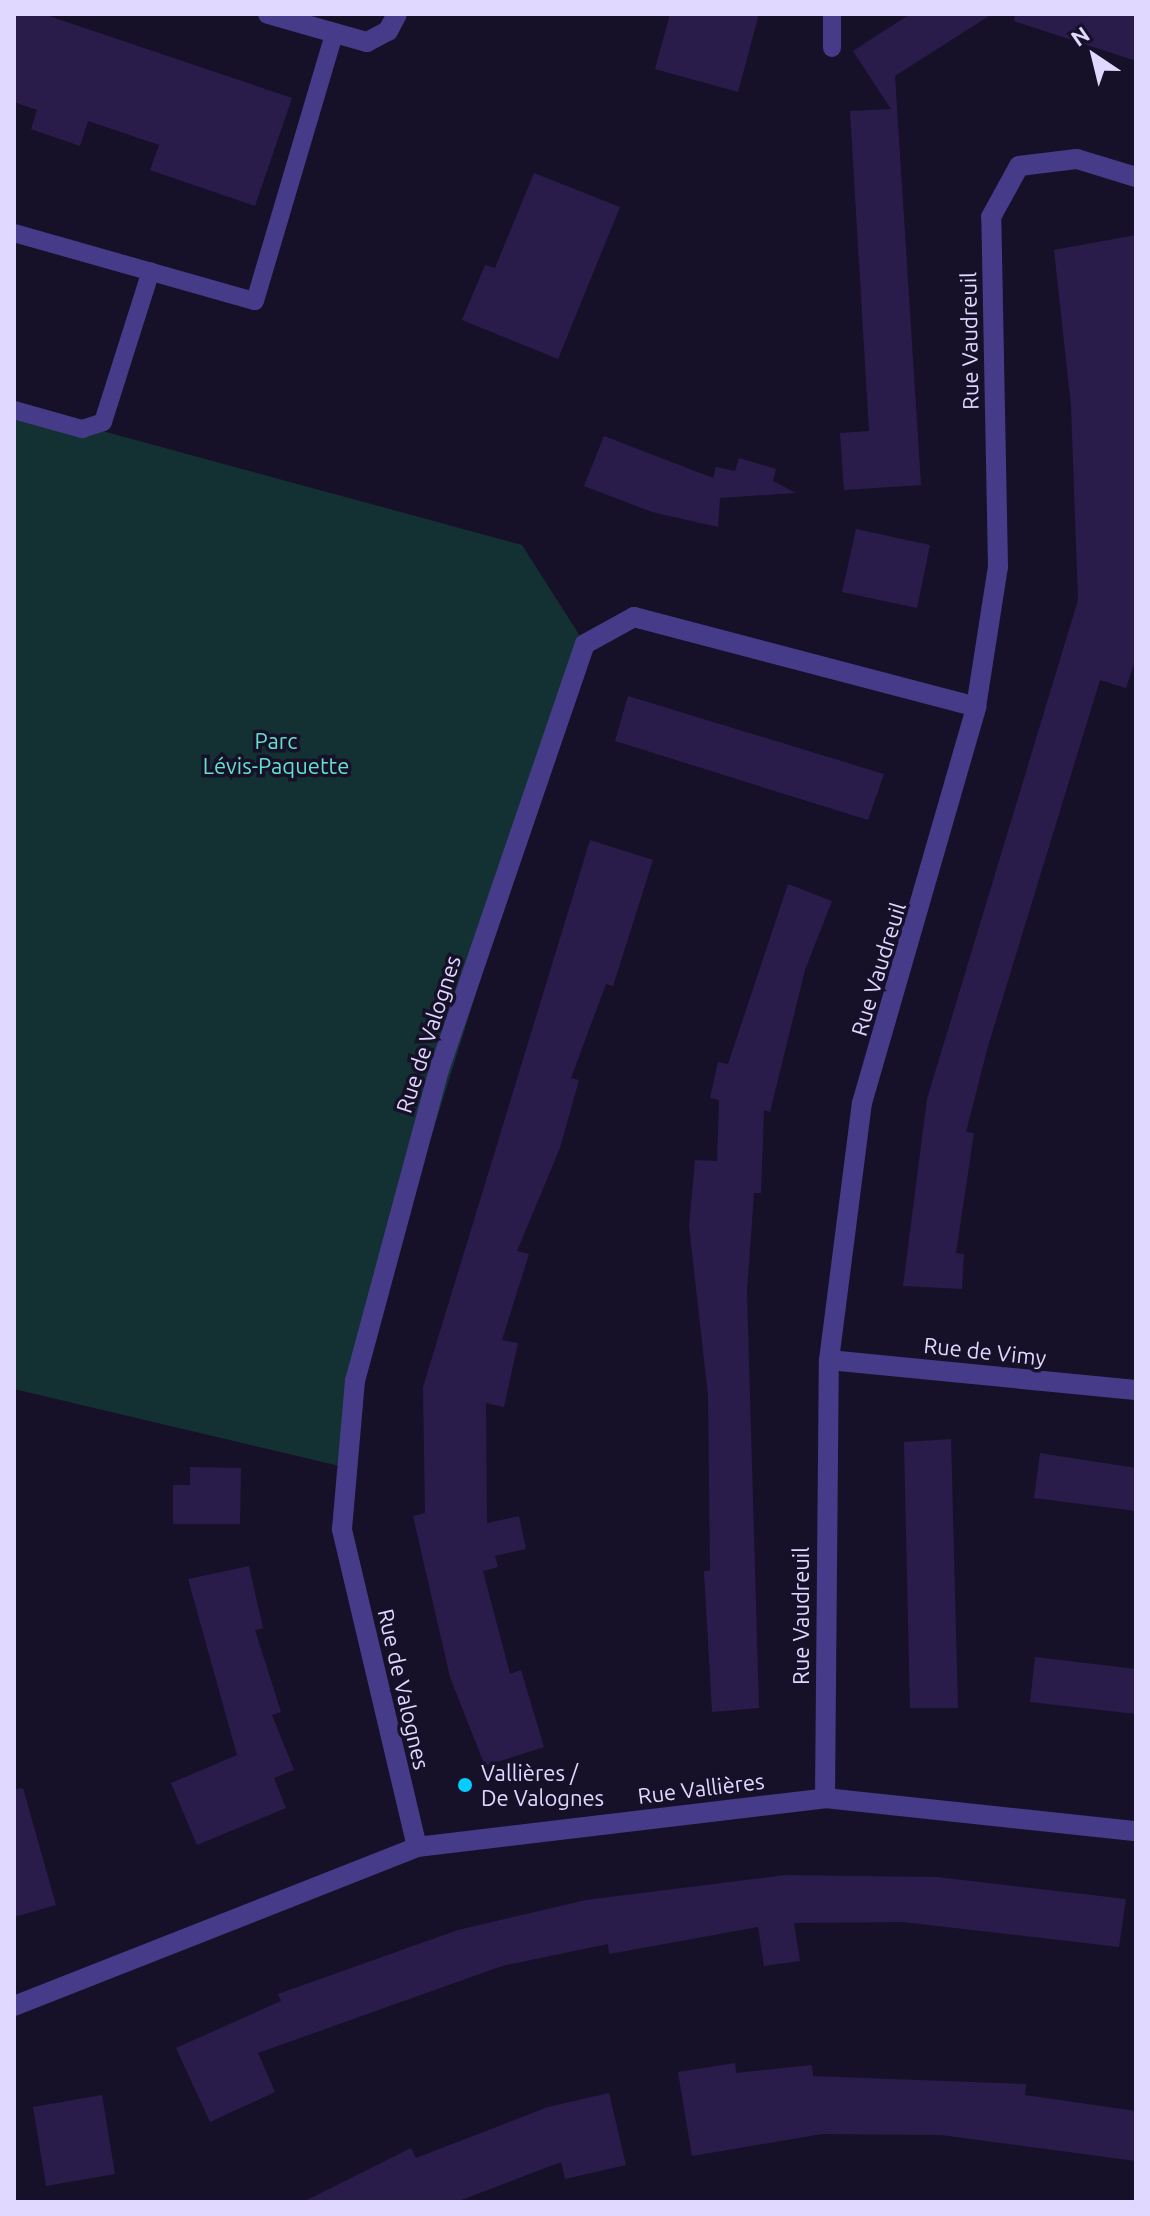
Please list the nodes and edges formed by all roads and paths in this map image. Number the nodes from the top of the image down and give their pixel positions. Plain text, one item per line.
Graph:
1 (268, 14) edge
2 (397, 14) edge
3 (832, 14) edge
4 (334, 35) junction
5 (832, 48) dead end
6 (1136, 177) edge
7 (14, 233) edge
8 (151, 271) junction
9 (14, 410) edge
10 (976, 707) junction
11 (829, 1360) junction
12 (1136, 1390) edge
13 (825, 1798) junction
14 (1136, 1831) edge
15 (417, 1847) junction
16 (14, 2006) edge

1 - 4 street
2 - 4 street
3 - 5 lane
4 - 8 lane
6 - 10 street, Rue Vaudreuil
7 - 8 lane
8 - 9 lane
10 - 11 street, Rue Vaudreuil
10 - 15 street, Rue de Valognes
11 - 12 street, Rue de Vimy
11 - 13 street, Rue Vaudreuil
13 - 14 street, Rue Vallières
13 - 15 street, Rue Vallières
15 - 16 street, Rue Vallières

